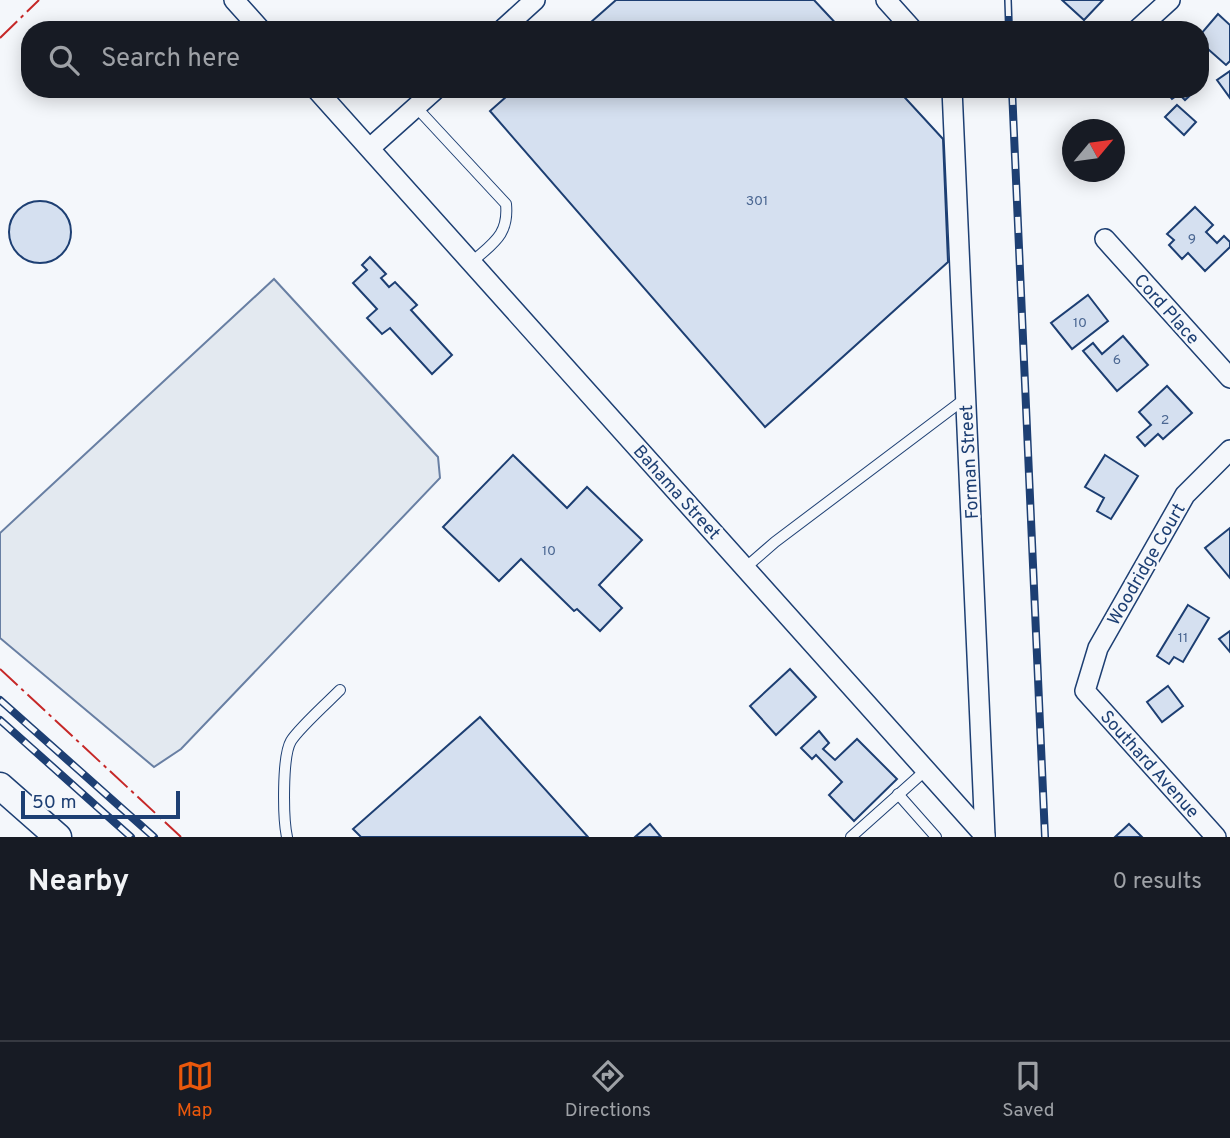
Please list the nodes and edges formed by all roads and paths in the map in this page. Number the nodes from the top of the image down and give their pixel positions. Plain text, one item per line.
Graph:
1 (234, 0) edge
2 (535, 0) edge
3 (886, 0) edge
4 (1170, 0) edge
5 (253, 21) edge
6 (512, 21) edge
7 (905, 21) edge
8 (1147, 21) edge
9 (324, 98) edge
10 (426, 98) edge
11 (952, 98) edge
12 (416, 107) junction
13 (370, 148) junction
14 (1105, 239) dead end
15 (472, 262) junction
16 (1230, 378) edge
17 (966, 398) junction
18 (1230, 450) edge
19 (745, 568) junction
20 (340, 690) dead end
21 (1085, 691) joint
22 (926, 770) junction
23 (0, 786) edge
24 (898, 794) junction
25 (985, 836) edge
26 (58, 837) edge
27 (287, 837) edge
28 (851, 837) edge
29 (936, 837) edge
30 (1216, 837) edge

1 - 5 street
2 - 6 street
3 - 7 street
4 - 8 street
9 - 13 street, Bahama Street
10 - 12 street
11 - 17 street, Forman Street
12 - 13 street
12 - 15 lane
13 - 15 street, Bahama Street
14 - 16 street, Cord Place
15 - 19 street, Bahama Street
17 - 19 lane
17 - 25 street, Forman Street
18 - 21 street, Woodridge Court
19 - 22 street, Bahama Street
20 - 27 lane
21 - 30 street, Southard Avenue
22 - 24 lane
22 - 25 street, Bahama Street
23 - 26 main road
24 - 28 lane
24 - 29 lane

